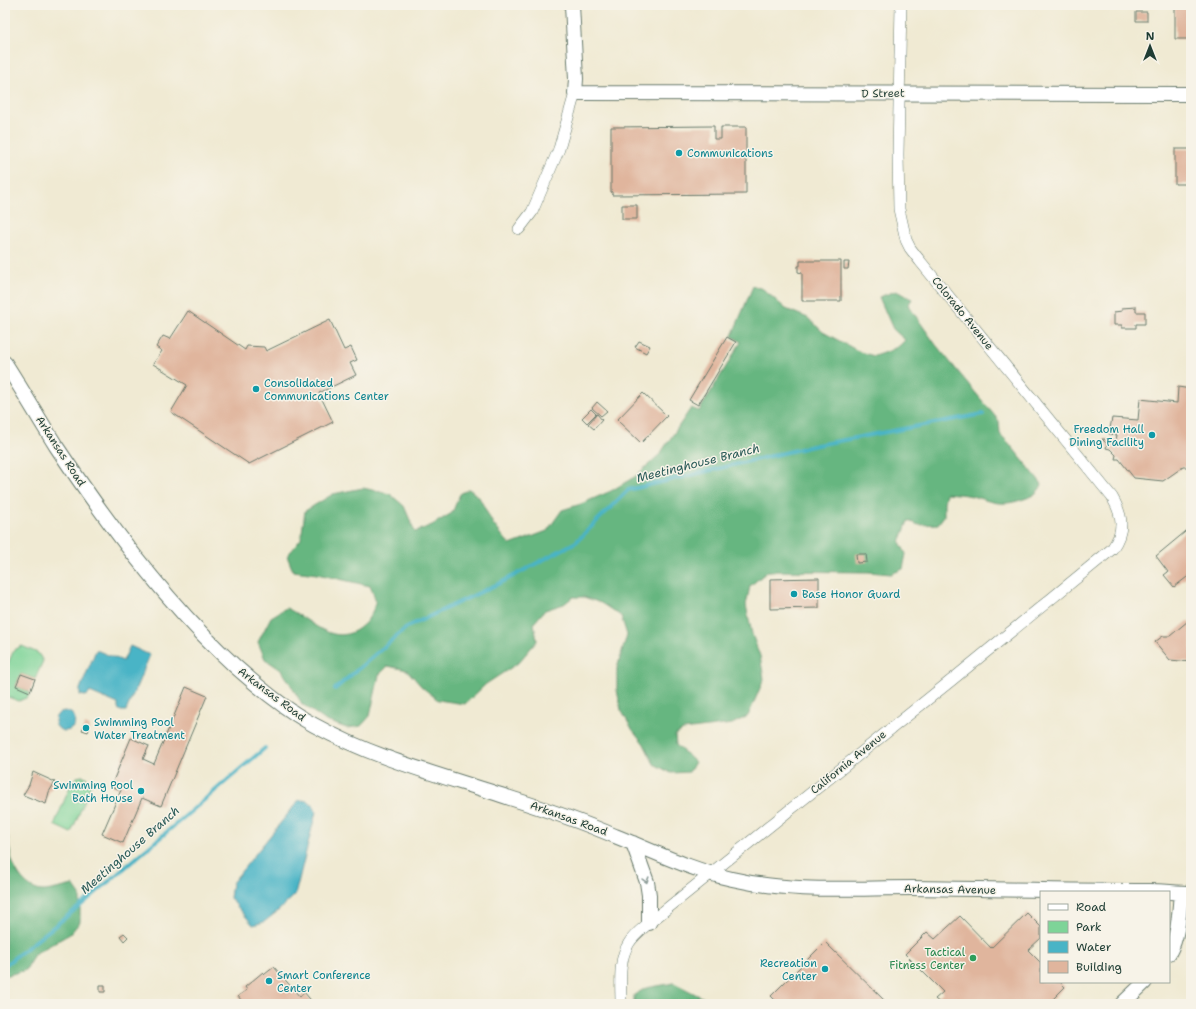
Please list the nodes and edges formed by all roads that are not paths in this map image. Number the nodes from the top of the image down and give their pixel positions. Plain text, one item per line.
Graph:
1 (572, 5) edge
2 (901, 5) edge
3 (575, 93) junction
4 (900, 93) junction
5 (1191, 94) edge
6 (519, 229) dead end
7 (5, 363) edge
8 (1084, 572) joint
9 (634, 843) junction
10 (710, 874) junction
11 (1040, 891) edge
12 (1040, 891) edge
13 (1158, 891) edge
14 (1170, 892) edge
15 (1186, 893) edge
16 (649, 923) junction
17 (1170, 951) edge
18 (1144, 983) edge
19 (621, 1004) edge
20 (1122, 1004) edge

1 - 3 street
2 - 4 street, Colorado Avenue
3 - 4 street, D Street
3 - 6 street
4 - 5 street, D Street
4 - 8 street, Colorado Avenue
7 - 9 street, Arkansas Road
8 - 10 street, California Avenue
9 - 10 street, Arkansas Road
9 -> 16 street
10 - 12 street, Arkansas Avenue
10 - 16 street, California Avenue
11 - 13 street, Arkansas Avenue
14 - 15 street, Arkansas Avenue
15 - 17 street
16 - 19 street, California Avenue
18 - 20 street

